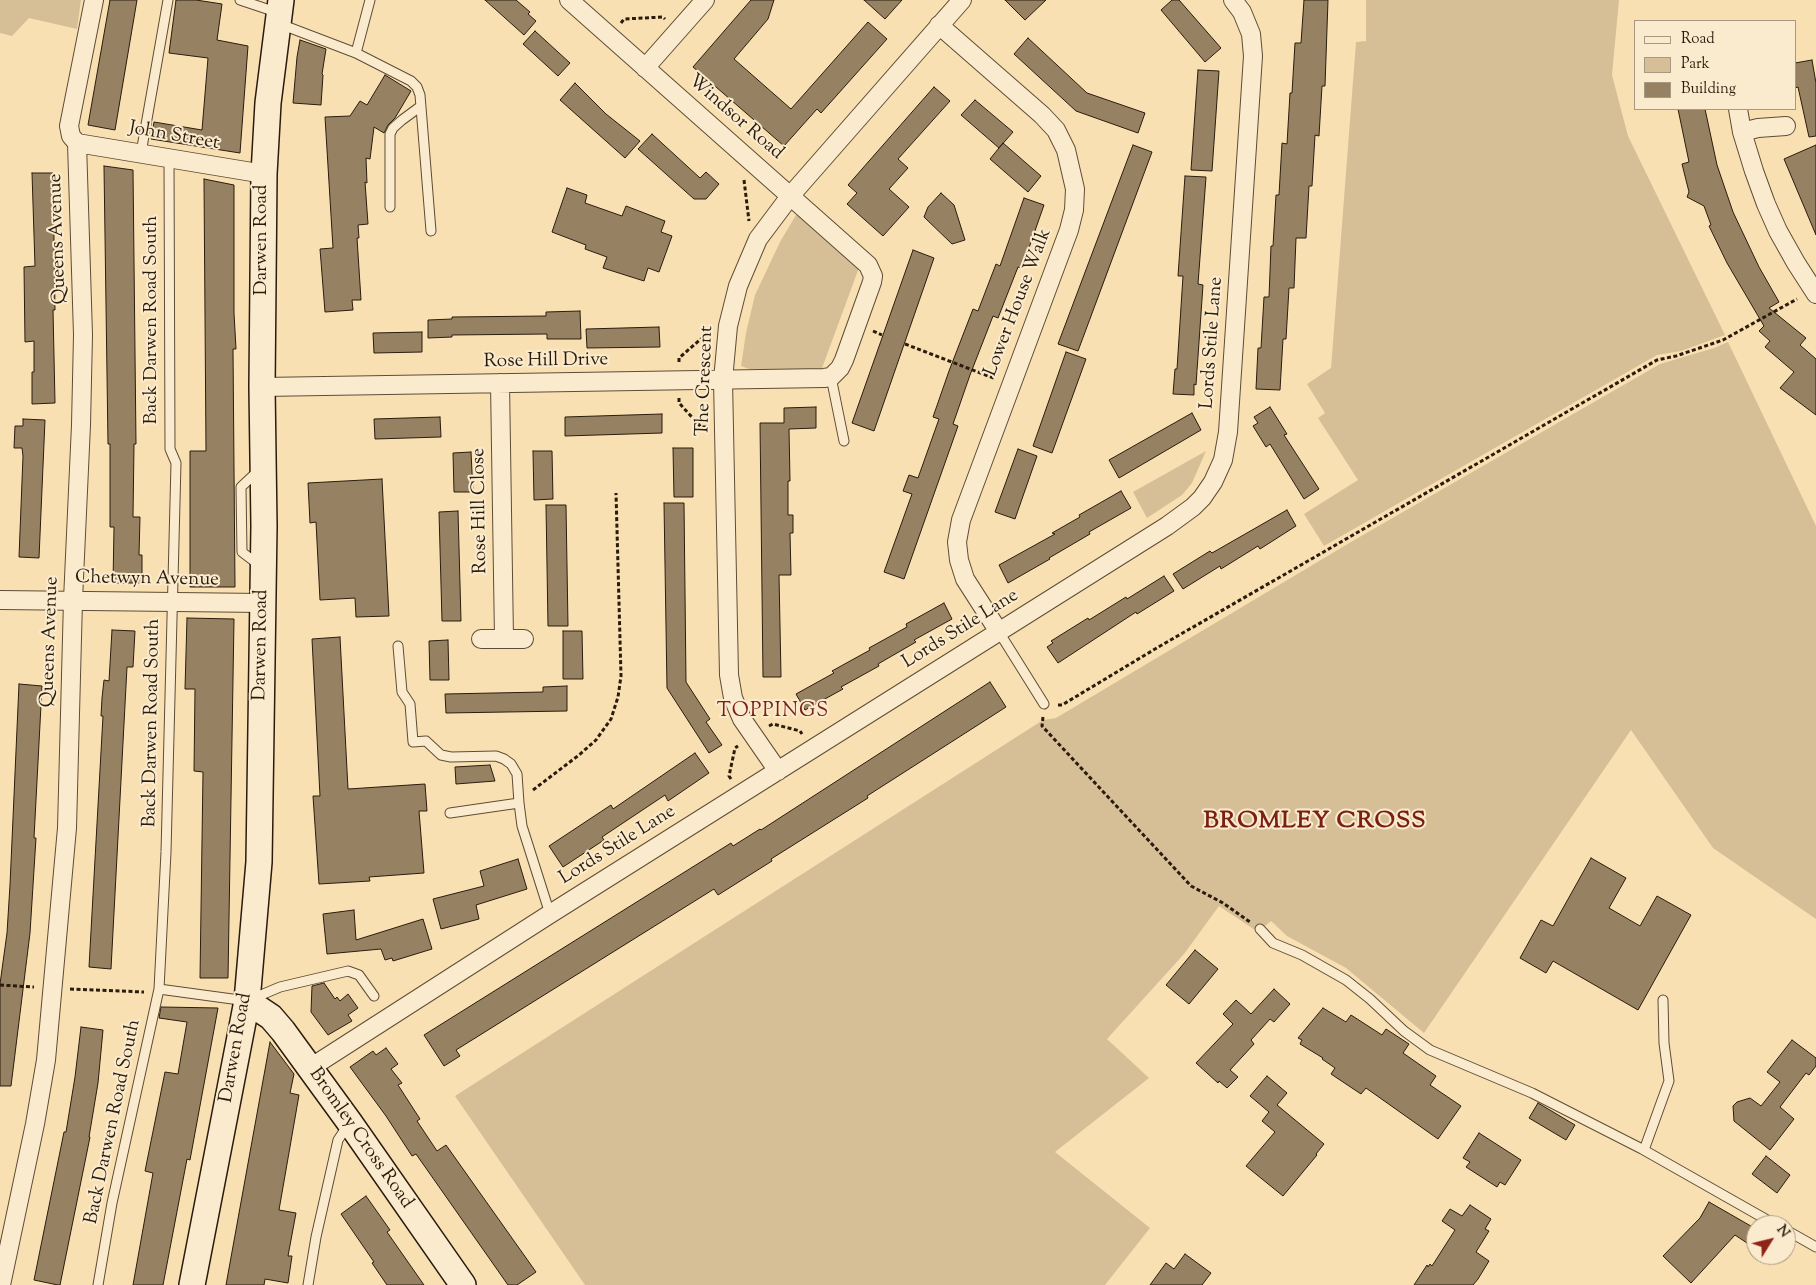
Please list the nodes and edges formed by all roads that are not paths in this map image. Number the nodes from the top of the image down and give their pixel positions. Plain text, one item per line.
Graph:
1 (94, 0) edge
2 (168, 0) edge
3 (240, 0) edge
4 (370, 0) edge
5 (569, 0) edge
6 (705, 0) edge
7 (962, 0) edge
8 (1233, 0) edge
9 (279, 12) edge
10 (939, 25) junction
11 (356, 53) junction
12 (645, 68) junction
13 (421, 106) junction
14 (1738, 110) edge
15 (1786, 126) dead end
16 (1742, 132) junction
17 (77, 143) junction
18 (141, 153) junction
19 (169, 158) junction
20 (264, 174) junction
21 (791, 194) junction
22 (390, 207) dead end
23 (431, 232) dead end
24 (1814, 292) edge
25 (831, 377) junction
26 (723, 380) junction
27 (500, 384) junction
28 (262, 387) junction
29 (844, 442) dead end
30 (0, 600) edge
31 (73, 600) junction
32 (172, 601) junction
33 (263, 603) junction
34 (999, 632) junction
35 (481, 639) dead end
36 (504, 639) junction
37 (524, 639) dead end
38 (398, 646) dead end
39 (1044, 704) road end
40 (778, 771) junction
41 (519, 802) junction
42 (450, 814) dead end
43 (550, 914) junction
44 (1260, 929) road end
45 (159, 989) junction
46 (374, 996) dead end
47 (1663, 1000) dead end
48 (247, 1001) junction
49 (310, 1068) junction
50 (350, 1123) junction
51 (1644, 1150) junction
52 (1758, 1215) edge
53 (1796, 1236) edge
54 (1816, 1248) edge
55 (1, 1285) edge
56 (98, 1285) edge
57 (192, 1285) edge
58 (308, 1285) edge
59 (463, 1285) edge

1 - 17 street, Queens Avenue
2 - 18 lane
3 - 9 lane
4 - 11 lane
5 - 12 street, Windsor Road
6 - 12 street
7 - 10 street, The Crescent
8 - 34 street, Lords Stile Lane
9 - 11 lane
9 - 20 main road, Darwen Road
10 - 21 street, The Crescent
10 - 34 street, Lower House Walk
11 - 13 lane
12 - 21 street, Windsor Road
13 - 22 lane
13 - 23 lane
14 - 16 street
15 - 16 street
16 - 24 street
17 - 18 street, John Street
17 - 31 street, Queens Avenue
18 - 19 street, John Street
19 - 20 street, John Street
19 - 32 lane, Back Darwen Road South
20 - 28 main road, Darwen Road
21 - 25 street, Windsor Road
21 - 26 street, The Crescent
25 - 26 street, Rose Hill Drive
25 - 29 lane
26 - 27 street, Rose Hill Drive
26 - 40 street, The Crescent
27 - 28 street, Rose Hill Drive
27 - 36 street, Rose Hill Close
28 - 33 main road, Darwen Road
30 - 31 street, Chetwyn Avenue
31 - 32 street, Chetwyn Avenue
31 - 55 street, Queens Avenue
32 - 33 street, Chetwyn Avenue
32 - 45 lane, Back Darwen Road South
33 - 48 main road, Darwen Road
34 - 39 lane
34 - 40 street, Lords Stile Lane
35 - 36 street
36 - 37 street
38 - 41 lane
40 - 43 street, Lords Stile Lane
41 - 42 lane
41 - 43 lane
43 - 49 street, Lords Stile Lane
44 - 51 lane
45 - 48 lane
45 - 56 lane, Back Darwen Road South
46 - 48 lane
47 - 51 lane
48 - 49 main road, Bromley Cross Road
48 - 57 main road, Darwen Road
49 - 50 main road, Bromley Cross Road
50 - 58 lane
50 - 59 main road, Bromley Cross Road
51 - 52 lane
53 - 54 lane

